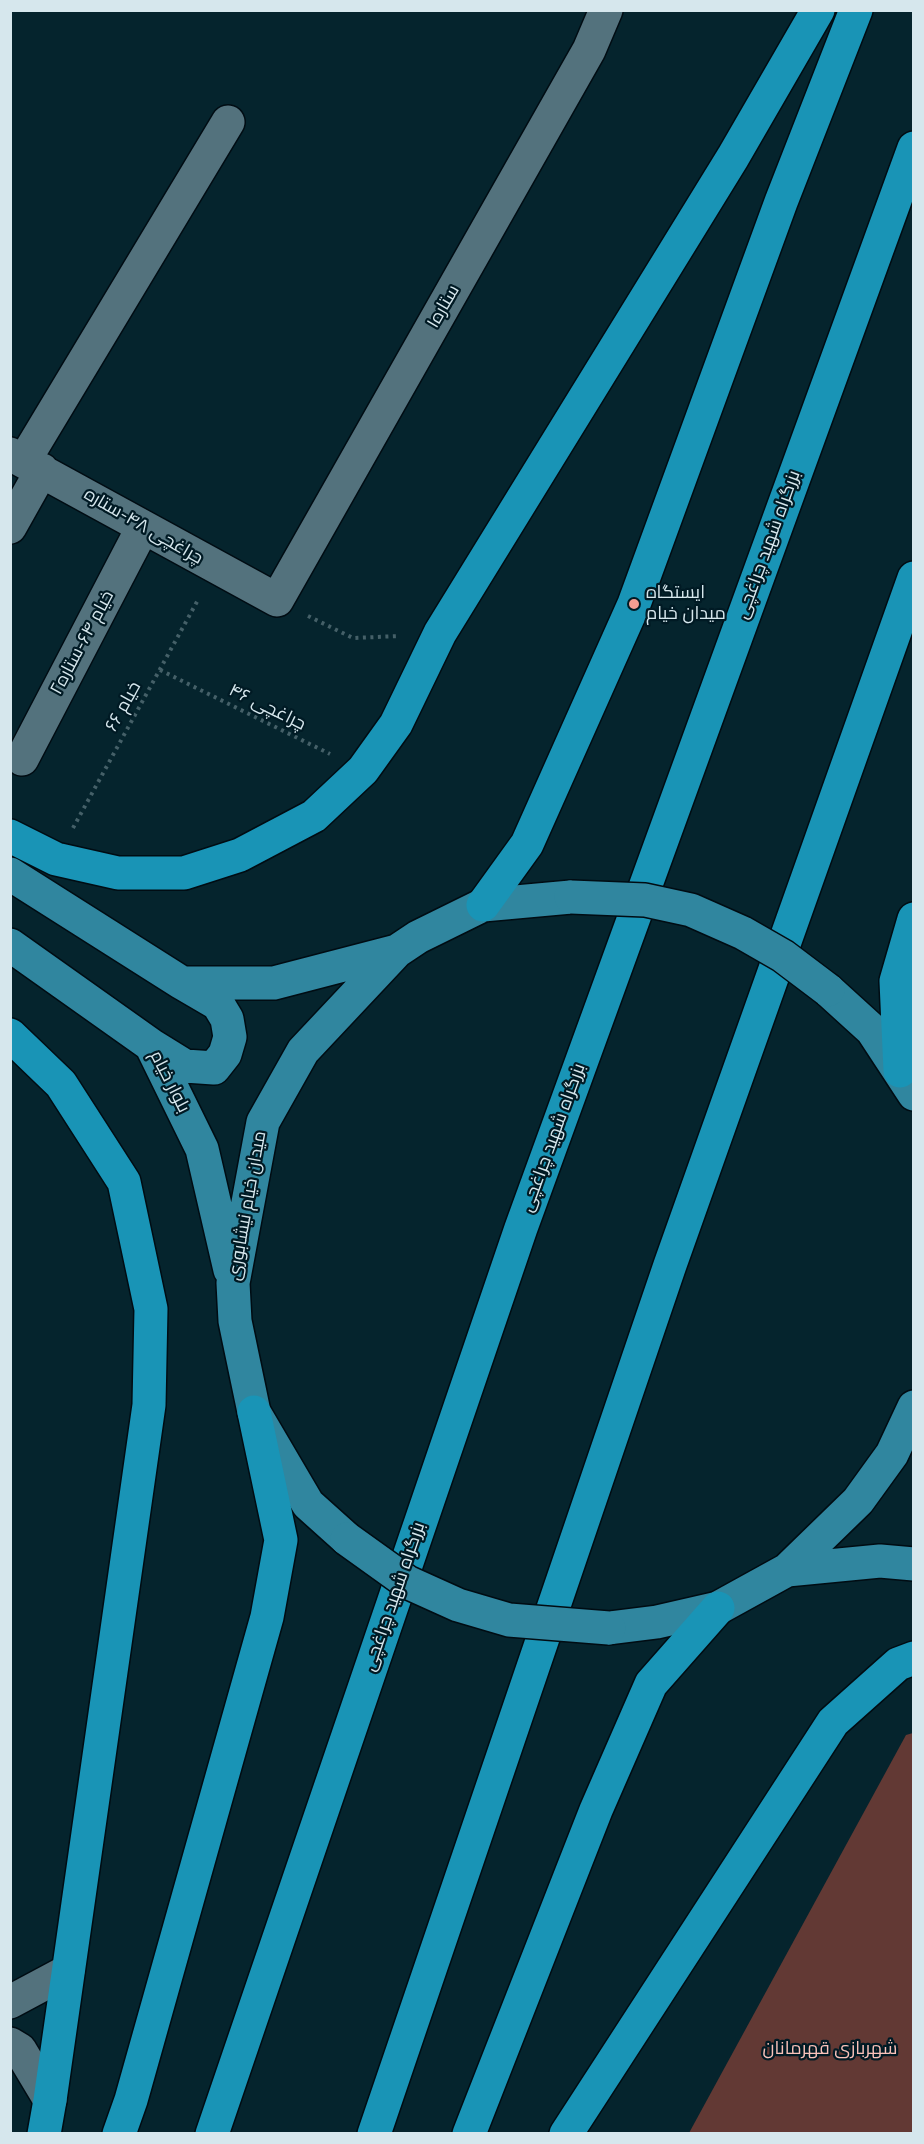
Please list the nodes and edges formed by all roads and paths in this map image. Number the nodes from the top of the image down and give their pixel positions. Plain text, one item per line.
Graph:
1 (606, 10) edge
2 (818, 10) edge
3 (856, 10) edge
4 (228, 122) dead end
5 (914, 148) edge
6 (25, 462) edge
7 (10, 527) edge
8 (143, 527) junction
9 (215, 568) junction
10 (914, 578) edge
11 (277, 600) junction
12 (440, 633) junction
13 (160, 670) junction
14 (22, 759) dead end
15 (363, 770) junction
16 (10, 836) edge
17 (56, 859) junction
18 (10, 874) edge
19 (483, 905) junction
20 (914, 919) edge
21 (10, 945) edge
22 (397, 951) junction
23 (182, 983) junction
24 (10, 1035) edge
25 (151, 1045) junction
26 (907, 1083) edge
27 (233, 1283) junction
28 (914, 1407) edge
29 (254, 1412) junction
30 (914, 1564) edge
31 (787, 1570) junction
32 (718, 1608) junction
33 (914, 1658) edge
34 (68, 1971) junction
35 (10, 2002) edge
36 (10, 2044) edge
37 (50, 2100) junction
38 (44, 2133) edge
39 (119, 2133) edge
40 (212, 2133) edge
41 (374, 2133) edge
42 (469, 2133) edge
43 (566, 2133) edge

1 - 11 street, ستاره۱
2 - 12 highway
3 - 19 highway
4 - 6 street
5 - 40 highway, بزرگراه شهید چراغچی
6 - 7 street
6 - 8 street, چراغچی ۴۸-ستاره
8 - 9 street, چراغچی ۴۸-ستاره
8 - 14 street, خیام ۶۴-ستاره۲
9 - 11 street, چراغچی ۴۸-ستاره
9 - 13 path, خیام ۶۶
10 - 41 highway
11 - 12 path
12 - 15 highway
13 - 15 path, چراغچی ۴۶
13 - 17 path, خیام ۶۶
15 - 17 highway
16 - 17 highway
18 - 23 main road
19 - 22 main road, میدان خیام نیشابوری
19 - 26 main road, میدان خیام نیشابوری, bridge
20 - 26 highway
21 - 25 main road, بلوار خیام
22 - 23 main road
22 - 27 main road, میدان خیام نیشابوری
23 - 25 main road
24 - 34 highway
25 - 27 main road, بلوار خیام
27 - 29 main road, میدان خیام نیشابوری
28 - 31 main road, میدان خیام نیشابوری
29 - 32 main road, میدان خیام نیشابوری, bridge
29 - 39 highway
30 - 31 main road
31 - 32 main road, میدان خیام نیشابوری
32 - 42 highway
33 - 43 highway
34 - 35 street
34 - 37 highway
36 - 37 street
37 - 38 highway

